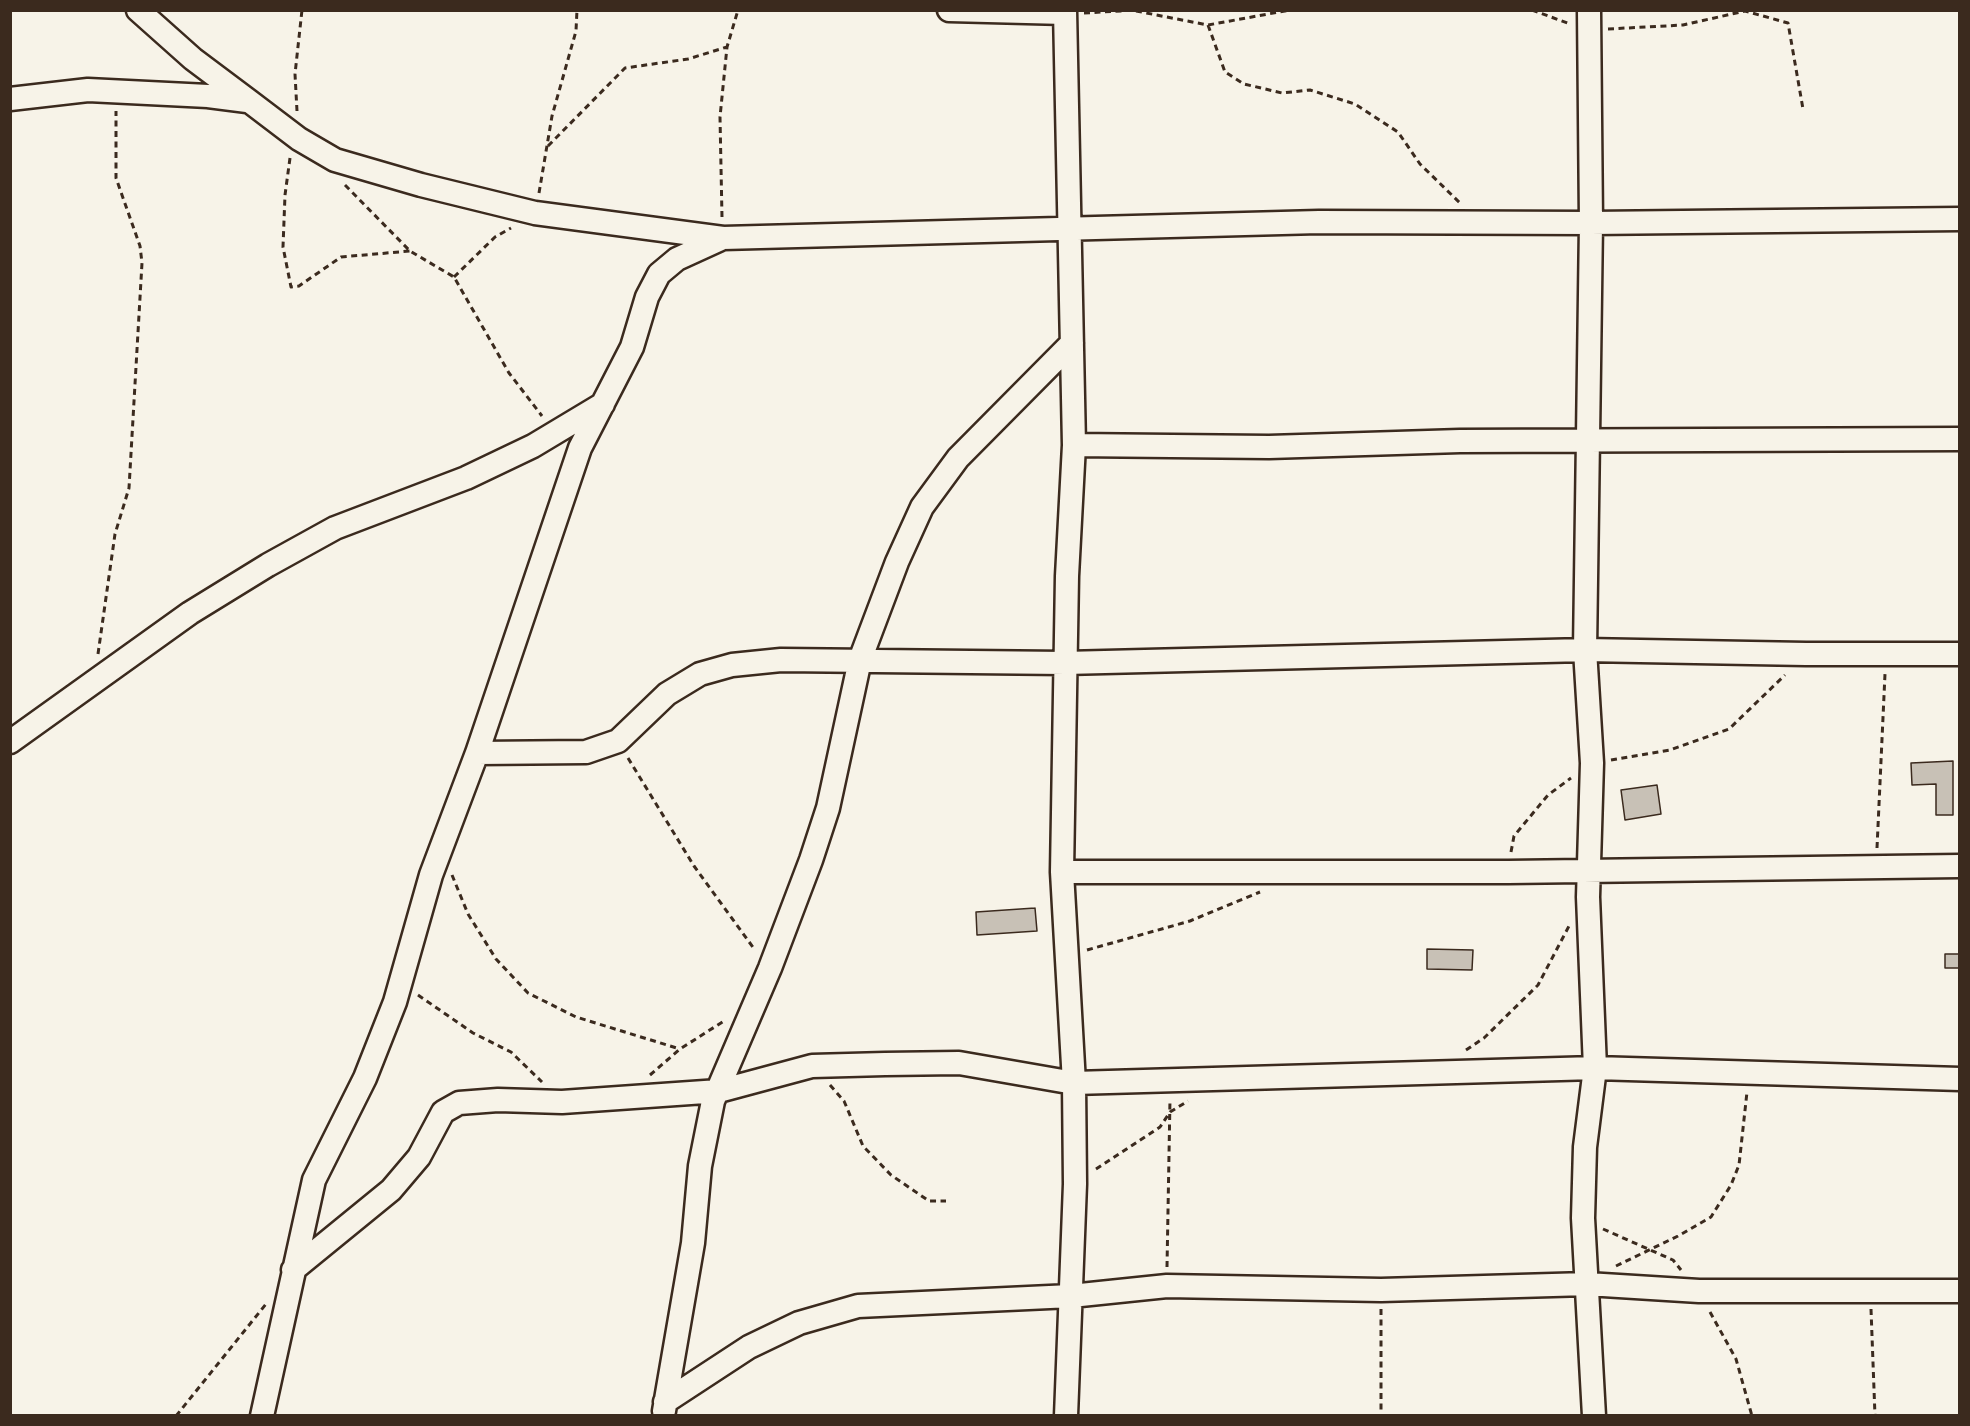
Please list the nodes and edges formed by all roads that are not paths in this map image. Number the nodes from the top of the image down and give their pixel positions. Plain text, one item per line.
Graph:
1 (138, 10) edge
2 (949, 10) edge
3 (1065, 12) edge
4 (1589, 20) edge
5 (10, 99) edge
6 (249, 101) junction
7 (1959, 219) edge
8 (1591, 223) junction
9 (1070, 230) junction
10 (723, 238) junction
11 (1072, 343) junction
12 (603, 404) junction
13 (1588, 439) junction
14 (1959, 439) edge
15 (1074, 445) junction
16 (1585, 650) junction
17 (1959, 654) edge
18 (860, 660) junction
19 (1065, 663) junction
20 (10, 742) edge
21 (477, 753) junction
22 (1959, 866) edge
23 (1590, 869) junction
24 (1062, 872) junction
25 (1595, 1068) junction
26 (1959, 1079) edge
27 (1074, 1083) junction
28 (719, 1090) junction
29 (293, 1270) junction
30 (1587, 1284) junction
31 (1959, 1291) edge
32 (1071, 1296) junction
33 (665, 1409) edge
34 (262, 1416) edge
35 (1066, 1416) edge
36 (1594, 1416) edge

1 - 6 street
2 - 3 street
3 - 9 street
4 - 8 street
5 - 6 street
6 - 10 street
7 - 8 street
8 - 9 street
8 - 13 street
9 - 10 street
9 - 11 street
10 - 12 street
11 - 15 street
11 - 18 street
12 - 20 street
12 - 21 street
13 - 14 street
13 - 15 street
13 - 16 street
15 - 19 street
16 - 17 street
16 - 19 street
16 - 23 street
18 - 19 street
18 - 21 street
18 - 28 street
19 - 24 street
21 - 29 street
22 - 23 street
23 - 24 street
23 - 25 street
24 - 27 street
25 - 26 street
25 - 27 street
25 - 30 street
27 - 28 street
27 - 32 street
28 - 29 street
28 - 33 street
29 - 34 street
30 - 31 street
30 - 32 street
30 - 36 street
32 - 33 street
32 - 35 street

